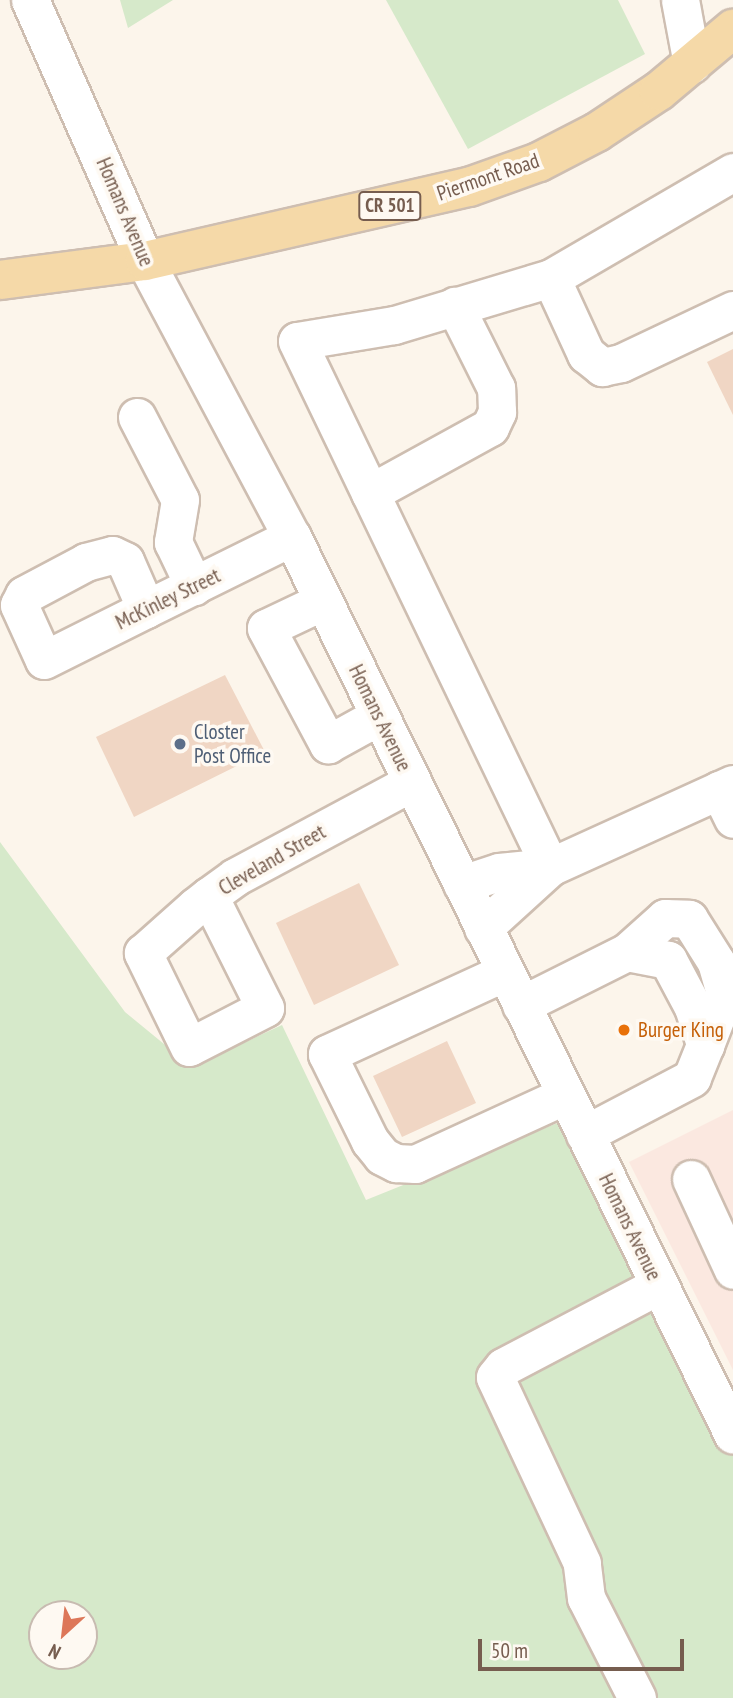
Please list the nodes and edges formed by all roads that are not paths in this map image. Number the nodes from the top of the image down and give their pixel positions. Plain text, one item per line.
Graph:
1 (30, 0) edge
2 (680, 0) edge
3 (733, 29) edge
4 (692, 64) junction
5 (733, 172) edge
6 (145, 261) junction
7 (551, 278) junction
8 (0, 280) edge
9 (456, 306) junction
10 (733, 310) edge
11 (137, 417) dead end
12 (370, 493) junction
13 (292, 537) junction
14 (194, 586) junction
15 (323, 601) junction
16 (146, 610) junction
17 (379, 716) junction
18 (412, 782) junction
19 (728, 798) edge
20 (550, 867) junction
21 (462, 884) junction
22 (209, 896) junction
23 (484, 928) junction
24 (505, 972) junction
25 (522, 1005) junction
26 (566, 1095) junction
27 (585, 1134) junction
28 (691, 1180) dead end
29 (733, 1270) edge
30 (659, 1285) junction
31 (733, 1435) edge
32 (637, 1698) edge

1 - 6 street, Homans Avenue
2 - 4 street
3 - 4 main road, Piermont Road / CR 501
4 - 6 main road, Piermont Road / CR 501
5 - 7 street
6 - 8 main road, Piermont Road / CR 501
6 - 13 street, Homans Avenue
7 - 9 street
7 - 10 street
9 - 12 street
9 - 12 street
11 - 14 street
12 - 20 street
13 - 14 street, McKinley Street
13 - 15 street, Homans Avenue
14 - 16 street, McKinley Street
15 - 17 street, Homans Avenue
15 - 17 street
16 - 16 street, McKinley Street
17 - 18 street, Homans Avenue
18 - 21 street, Homans Avenue
18 - 22 street, Cleveland Street
19 - 20 street
20 - 21 street
20 - 23 street
21 - 23 street, Homans Avenue
22 - 22 street, Cleveland Street
23 - 24 street, Homans Avenue
24 - 25 street, Homans Avenue
24 - 26 street
25 - 26 street, Homans Avenue
25 - 27 street
26 - 27 street, Homans Avenue
27 - 30 street, Homans Avenue
28 - 29 street
30 - 31 street, Homans Avenue
30 - 32 street

